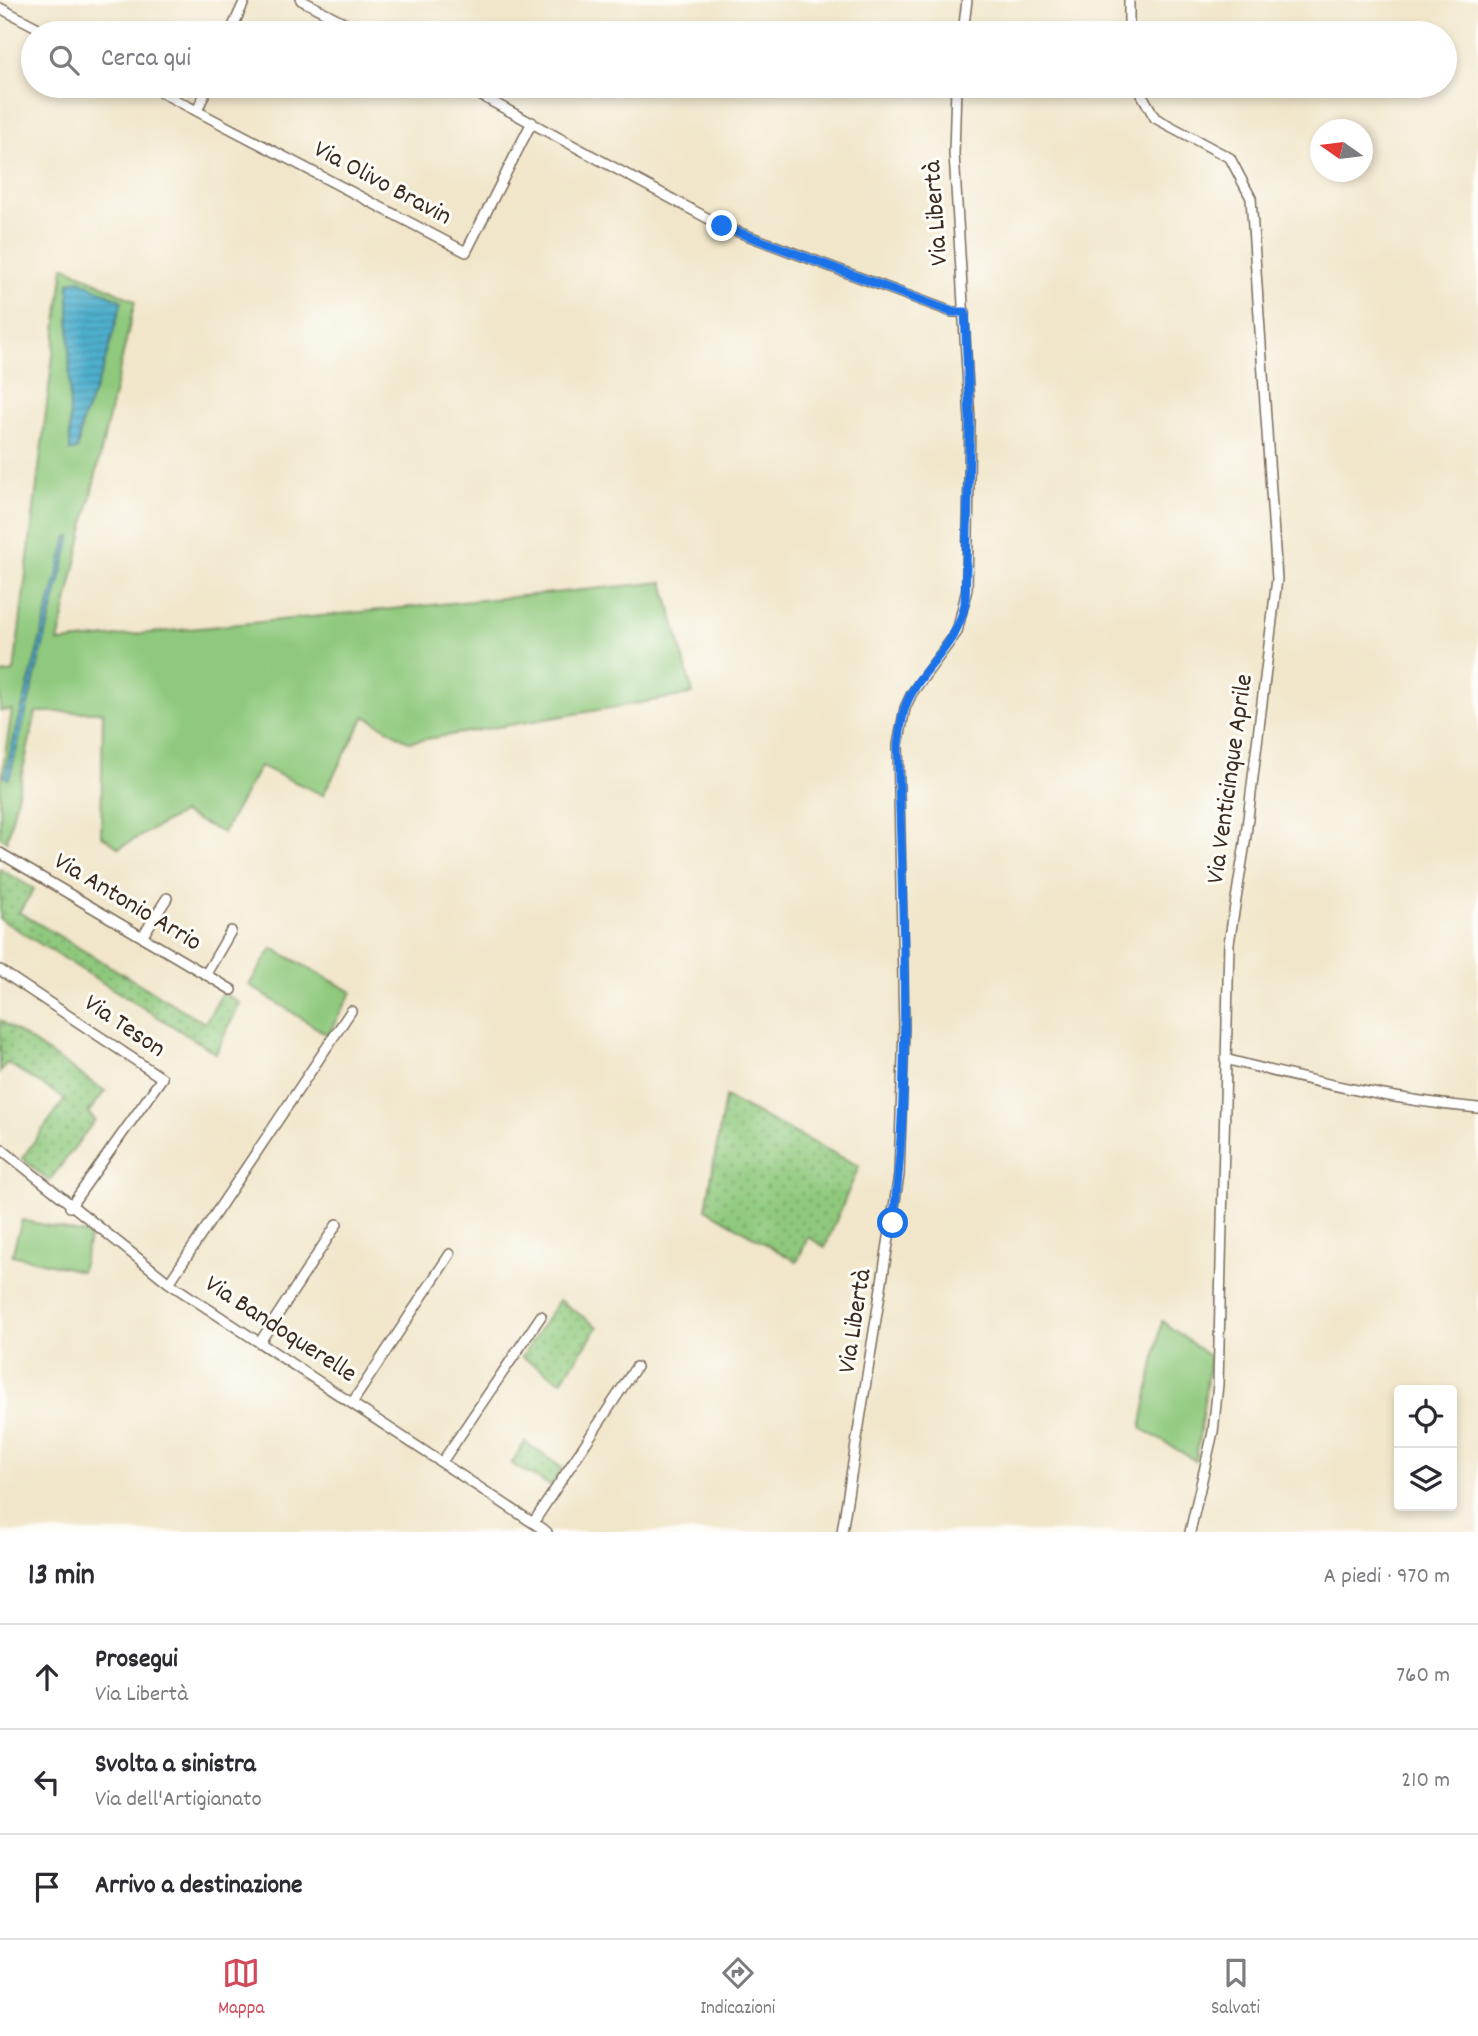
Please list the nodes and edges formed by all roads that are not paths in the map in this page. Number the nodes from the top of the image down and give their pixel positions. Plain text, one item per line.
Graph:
1 (245, 0) edge
2 (301, 0) edge
3 (967, 0) edge
4 (1129, 0) edge
5 (0, 8) edge
6 (25, 21) edge
7 (235, 21) edge
8 (340, 21) edge
9 (964, 21) edge
10 (1129, 21) edge
11 (172, 98) edge
12 (203, 98) edge
13 (486, 98) edge
14 (956, 98) edge
15 (1143, 98) edge
16 (197, 111) junction
17 (532, 122) junction
18 (965, 312) junction
19 (0, 853) edge
20 (167, 898) dead end
21 (231, 931) dead end
22 (142, 937) junction
23 (0, 970) edge
24 (206, 974) junction
25 (232, 990) dead end
26 (351, 1011) dead end
27 (1225, 1059) junction
28 (1478, 1108) edge
29 (0, 1149) edge
30 (70, 1206) junction
31 (337, 1224) dead end
32 (450, 1254) dead end
33 (169, 1283) junction
34 (541, 1316) dead end
35 (260, 1342) junction
36 (636, 1367) dead end
37 (352, 1403) junction
38 (442, 1462) junction
39 (533, 1523) junction
40 (547, 1532) edge
41 (842, 1532) edge
42 (1190, 1532) edge

1 - 7 street
2 - 8 street
3 - 9 street
4 - 10 street
5 - 6 street
11 - 16 street, Via Olivo Bravin
12 - 16 street
13 - 17 street
14 - 18 street, Via Libertà
15 - 27 street, Via Venticinque Aprile
16 - 17 street, Via Olivo Bravin
17 - 18 street
18 - 41 street, Via Libertà
19 - 22 street, Via Antonio Arrio
20 - 22 street
21 - 24 street
22 - 24 street, Via Antonio Arrio
23 - 30 street, Via Teson
24 - 25 street, Via Antonio Arrio
26 - 33 street
27 - 28 street
27 - 42 street, Via Venticinque Aprile
29 - 30 street, Via Bandoquerelle
30 - 33 street, Via Bandoquerelle
31 - 35 street
32 - 37 street
33 - 35 street, Via Bandoquerelle
34 - 38 street
35 - 37 street, Via Bandoquerelle
36 - 39 street
37 - 38 street, Via Bandoquerelle
38 - 39 street, Via Bandoquerelle
39 - 40 street, Via Bandoquerelle

